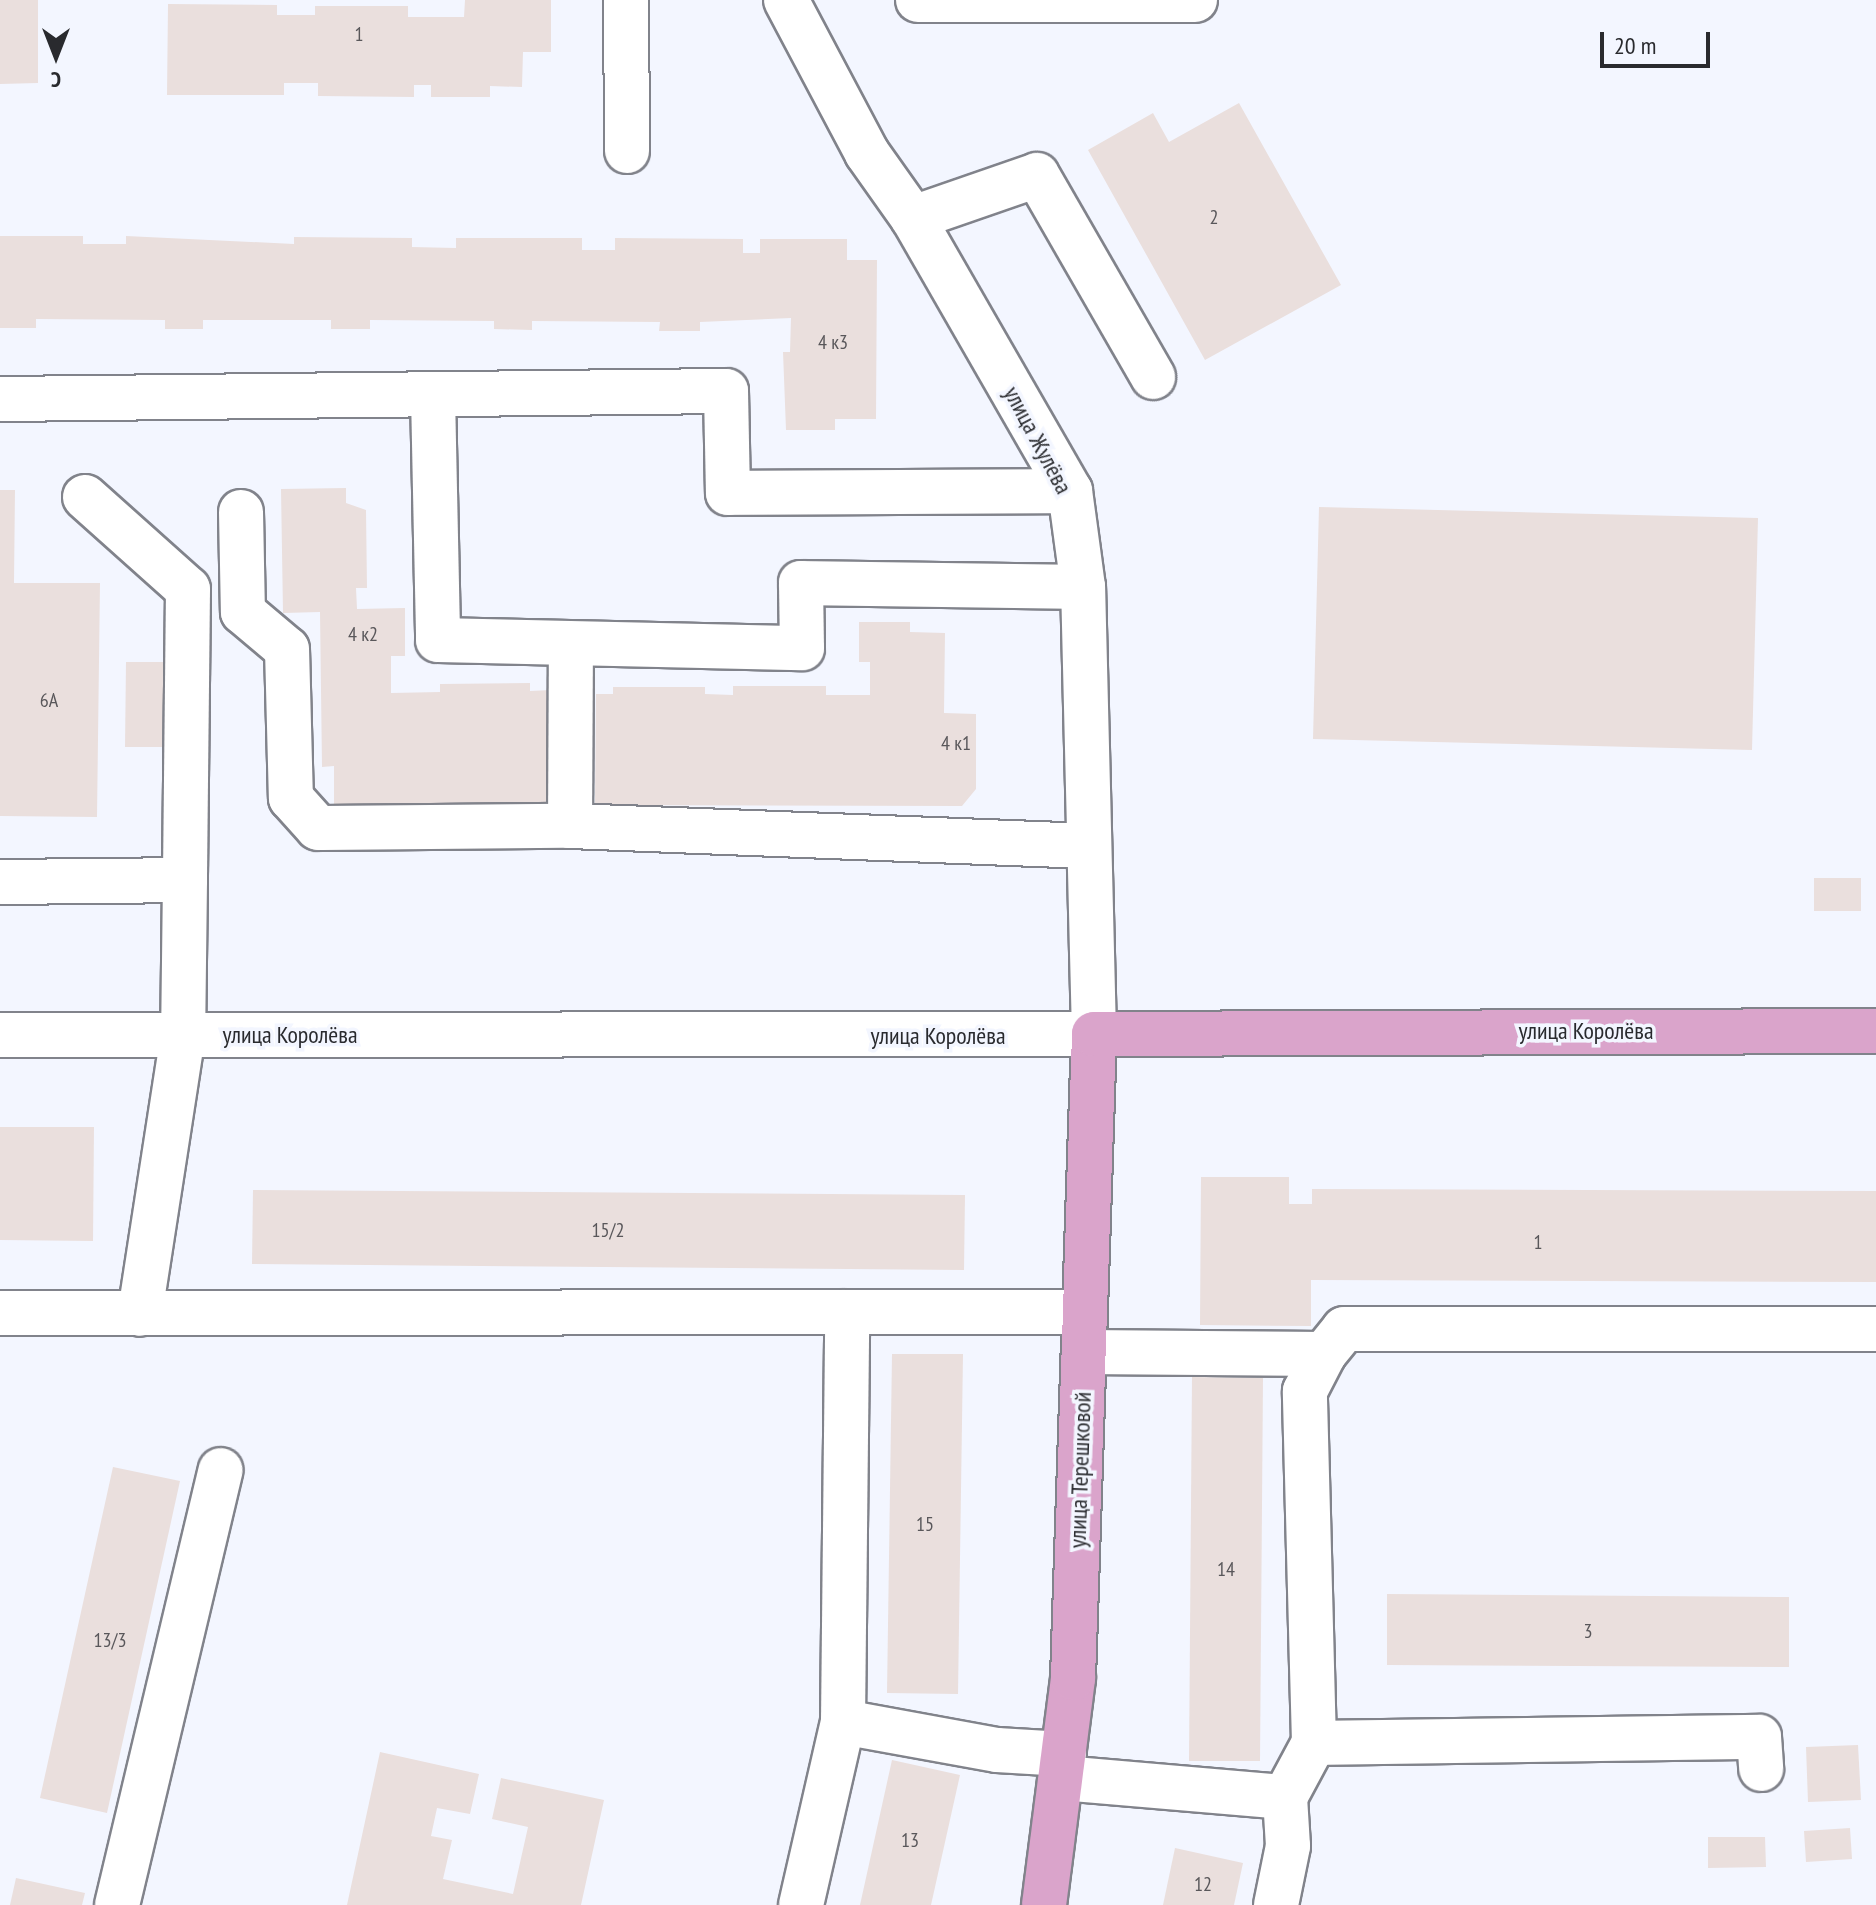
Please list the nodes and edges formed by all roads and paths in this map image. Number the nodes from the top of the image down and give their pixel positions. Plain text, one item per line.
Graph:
1 (626, 0) edge
2 (786, 0) edge
3 (918, 0) edge
4 (1195, 0) edge
5 (627, 151) dead end
6 (913, 218) junction
7 (1153, 377) dead end
8 (433, 395) junction
9 (0, 399) edge
10 (1070, 491) junction
11 (85, 497) dead end
12 (241, 512) dead end
13 (1083, 587) junction
14 (571, 644) junction
15 (570, 826) junction
16 (1088, 846) junction
17 (185, 880) junction
18 (0, 882) edge
19 (1876, 1031) edge
20 (1094, 1034) junction
21 (0, 1035) edge
22 (183, 1035) junction
23 (847, 1312) junction
24 (0, 1313) edge
25 (140, 1314) junction
26 (1876, 1329) edge
27 (1085, 1332) junction
28 (1324, 1354) junction
29 (221, 1470) dead end
30 (843, 1722) junction
31 (1314, 1743) junction
32 (1063, 1766) junction
33 (1761, 1769) dead end
34 (1285, 1797) junction
35 (117, 1905) edge
36 (801, 1905) edge
37 (1044, 1905) edge
38 (1276, 1905) edge

1 - 5 street
2 - 6 street, улица Жулёва
3 - 4 street
6 - 7 street
6 - 10 street, улица Жулёва
8 - 9 street
8 - 10 street
8 - 14 street
10 - 13 street, улица Жулёва
11 - 17 street
12 - 15 street
13 - 14 street
13 - 16 street, улица Жулёва
14 - 15 street
15 - 16 street
16 - 20 street, улица Жулёва
17 - 18 street
17 - 22 street
19 - 20 main road, улица Королёва
20 - 22 street, улица Королёва
20 - 27 main road, улица Терешковой
21 - 22 street, улица Королёва
22 - 25 street
23 - 25 street
23 - 27 street
23 - 30 street
24 - 25 street
26 - 28 street
27 - 28 street
27 - 32 main road, улица Терешковой
28 - 31 street
29 - 35 street
30 - 32 street
30 - 36 street
31 - 33 street
31 - 34 street
32 - 34 street
32 - 37 main road, улица Терешковой
34 - 38 street

